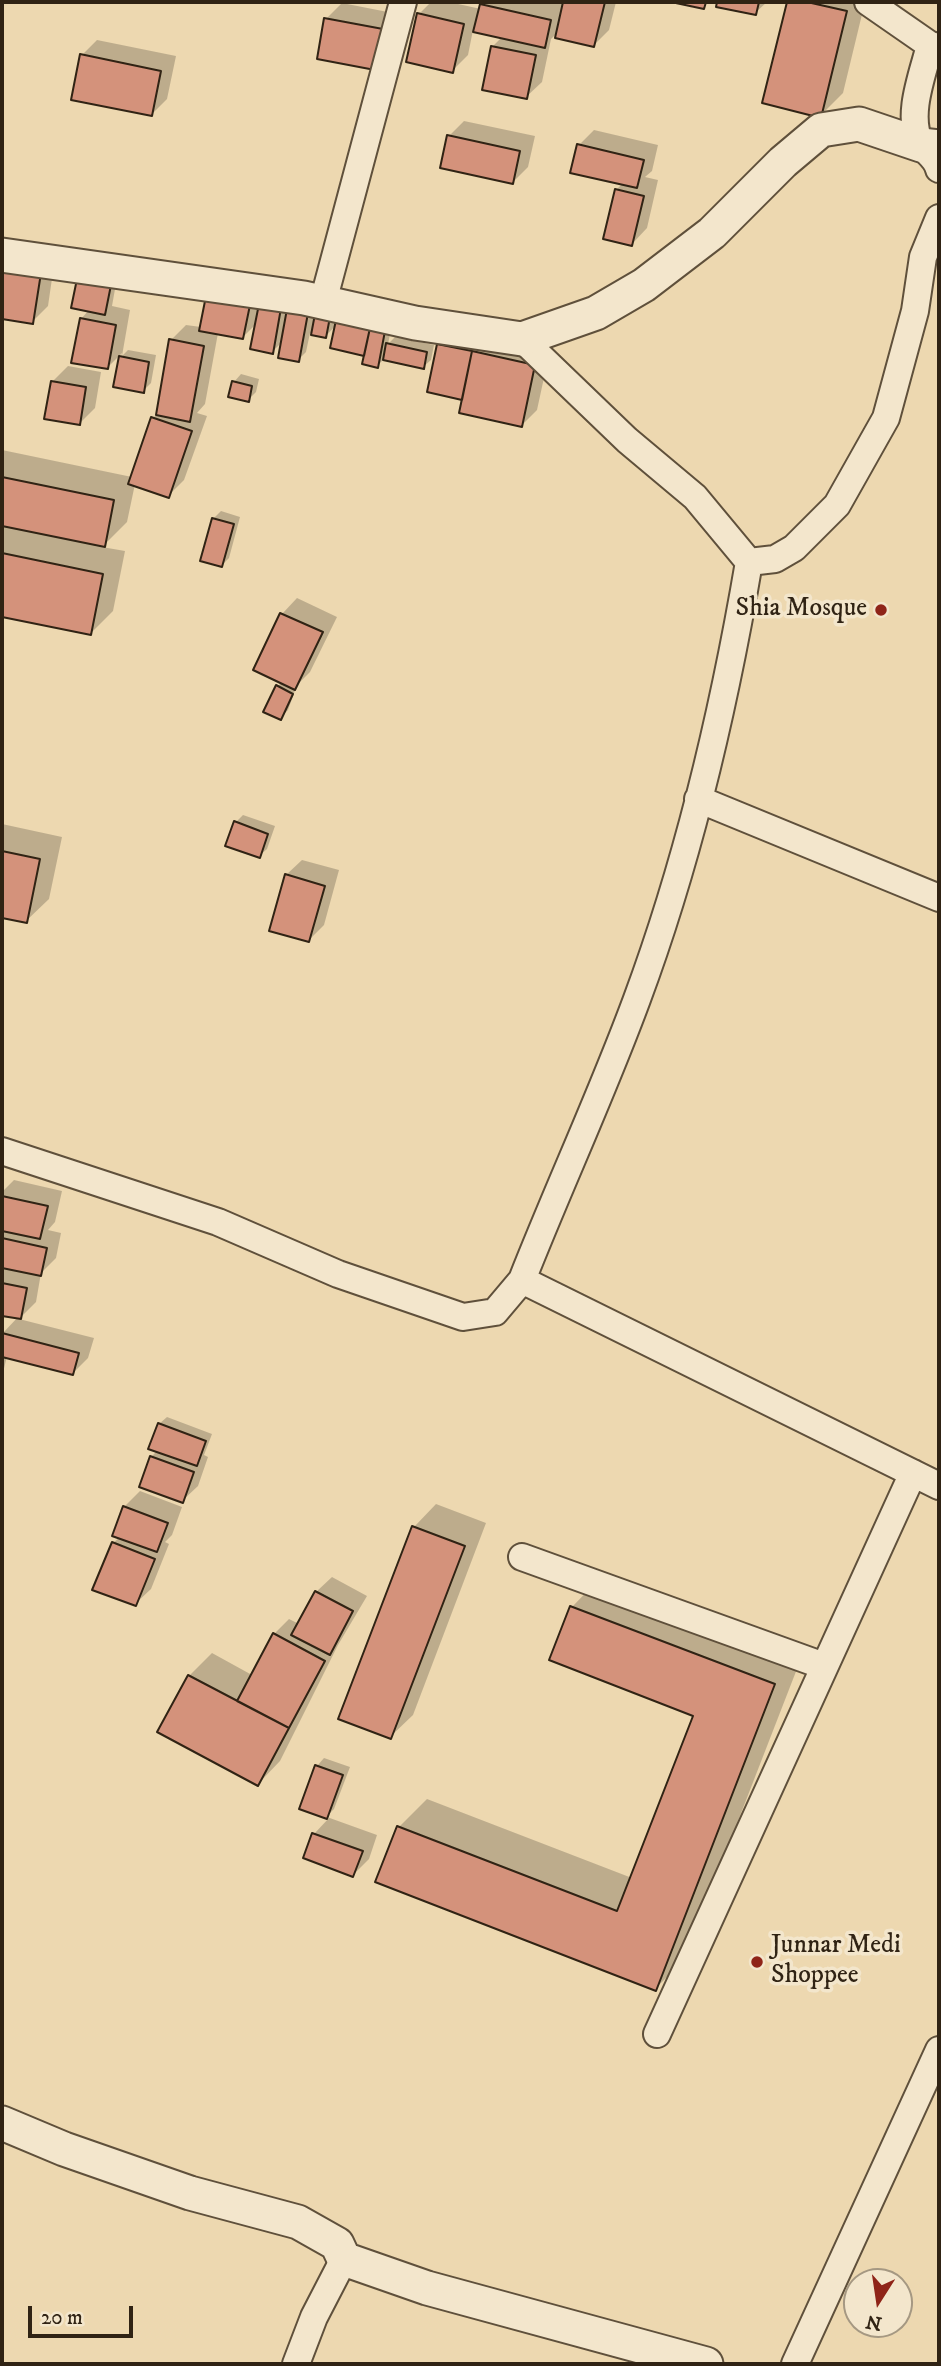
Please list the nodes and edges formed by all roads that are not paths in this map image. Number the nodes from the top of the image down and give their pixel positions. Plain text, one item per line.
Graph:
1 (402, 2) edge
2 (868, 2) edge
3 (935, 46) edge
4 (933, 154) edge
5 (939, 218) edge
6 (2, 255) edge
7 (323, 302) junction
8 (522, 339) junction
9 (749, 562) junction
10 (698, 799) junction
11 (939, 898) edge
12 (2, 1151) edge
13 (522, 1280) junction
14 (913, 1473) junction
15 (939, 1486) edge
16 (522, 1557) dead end
17 (824, 1666) junction
18 (657, 2034) dead end
19 (939, 2050) edge
20 (2, 2123) edge
21 (344, 2259) junction
22 (296, 2364) edge
23 (706, 2364) edge
24 (795, 2364) edge

1 - 7 street
2 - 3 street
3 - 4 street
4 - 8 street
5 - 9 street
6 - 7 street
7 - 8 street
8 - 9 street
9 - 10 street
10 - 11 street
10 - 13 street
12 - 13 street
13 - 14 street
14 - 15 street
14 - 17 street
16 - 17 street
17 - 18 street
19 - 24 street
20 - 21 street
21 - 22 street
21 - 23 street

